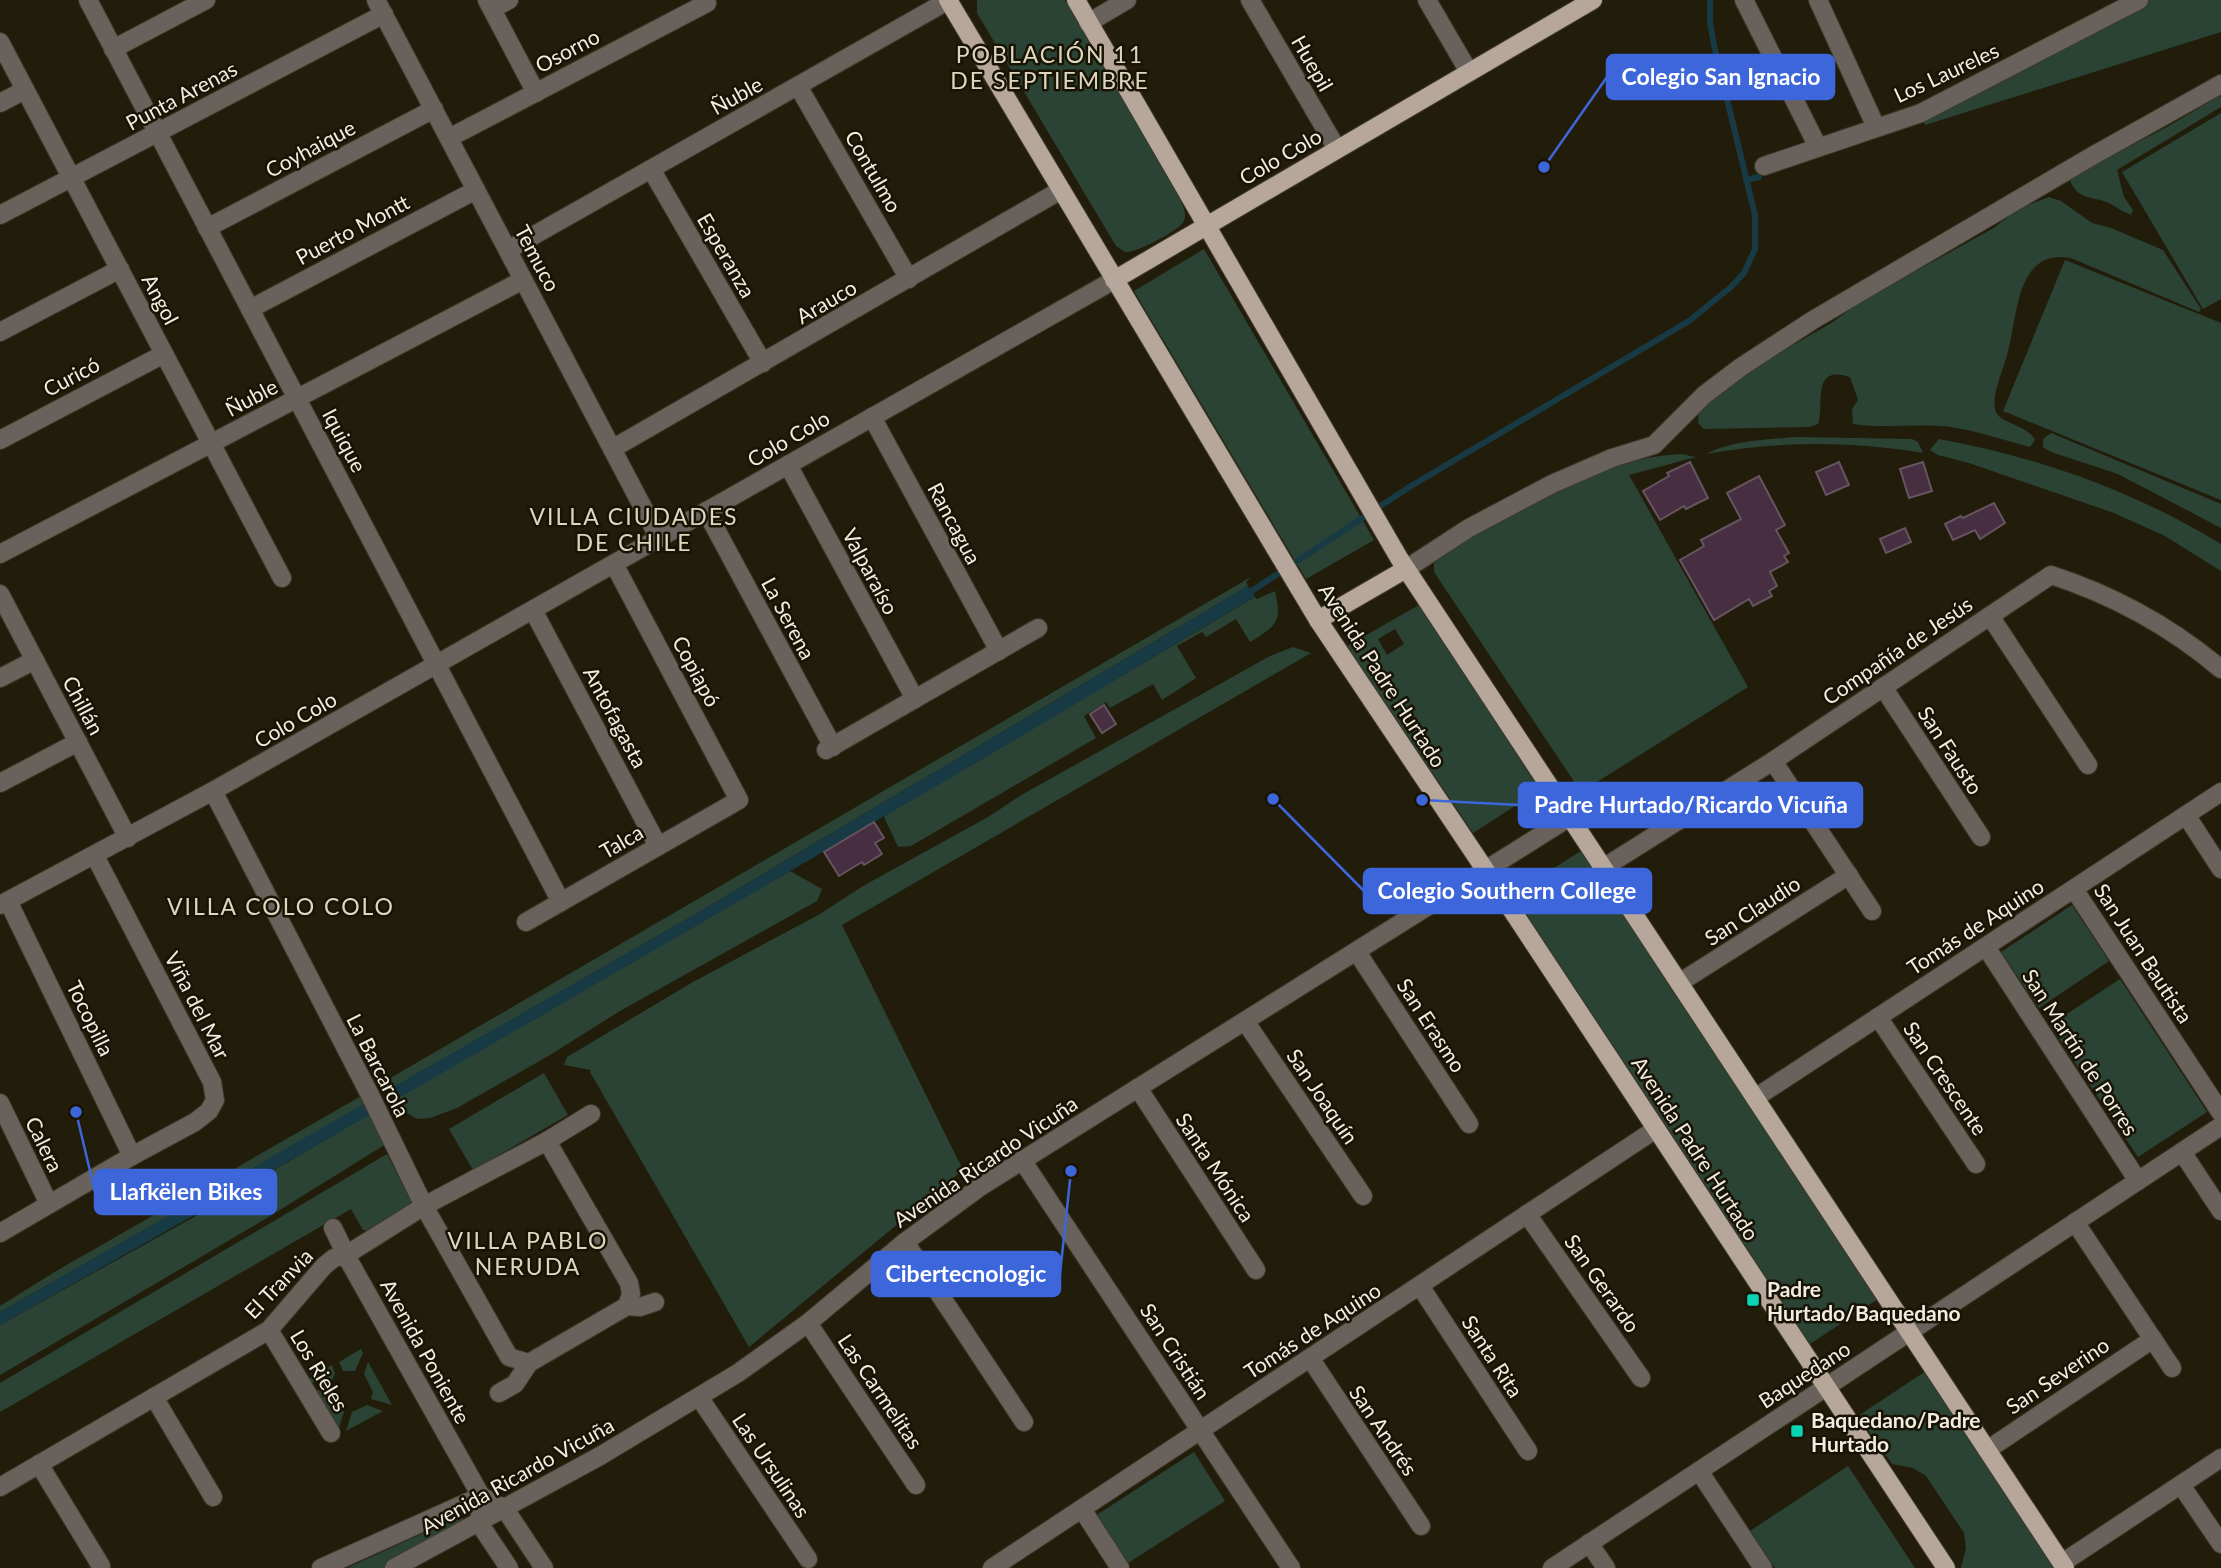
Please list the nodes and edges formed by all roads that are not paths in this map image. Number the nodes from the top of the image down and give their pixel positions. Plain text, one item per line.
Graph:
1 (88, 0) edge
2 (206, 0) edge
3 (509, 0) edge
4 (948, 0) edge
5 (1076, 0) edge
6 (1127, 0) edge
7 (1250, 0) edge
8 (1427, 0) edge
9 (1593, 0) edge
10 (1744, 0) edge
11 (1818, 0) edge
12 (2138, 0) edge
13 (707, 3) dead end
14 (490, 4) edge
15 (380, 7) edge
16 (1088, 23) junction
17 (0, 42) edge
18 (113, 49) junction
19 (1469, 72) junction
20 (2221, 84) edge
21 (798, 86) junction
22 (25, 90) junction
23 (536, 93) junction
24 (0, 103) edge
25 (433, 109) junction
26 (1876, 127) junction
27 (157, 133) junction
28 (449, 138) junction
29 (1818, 147) junction
30 (1337, 149) junction
31 (1764, 166) dead end
32 (651, 169) junction
33 (72, 178) junction
34 (476, 190) junction
35 (1061, 190) junction
36 (0, 215) edge
37 (1206, 224) junction
38 (207, 228) junction
39 (508, 250) junction
40 (120, 270) junction
41 (909, 279) junction
42 (1114, 279) junction
43 (523, 280) junction
44 (250, 309) junction
45 (0, 332) edge
46 (164, 354) junction
47 (763, 363) junction
48 (297, 399) junction
49 (872, 417) junction
50 (0, 440) edge
51 (211, 444) junction
52 (612, 449) junction
53 (788, 465) junction
54 (706, 511) junction
55 (659, 538) junction
56 (0, 554) edge
57 (614, 564) junction
58 (1406, 569) junction
59 (282, 578) dead end
60 (0, 594) edge
61 (533, 610) junction
62 (1990, 616) junction
63 (1318, 620) junction
64 (1038, 628) dead end
65 (999, 651) junction
66 (35, 660) junction
67 (437, 664) junction
68 (2221, 669) edge
69 (0, 678) edge
70 (1883, 687) junction
71 (915, 699) junction
72 (78, 742) junction
73 (1773, 761) junction
74 (2088, 765) dead end
75 (0, 783) edge
76 (214, 791) junction
77 (2221, 792) edge
78 (739, 800) joint
79 (2186, 815) junction
80 (1570, 817) junction
81 (1981, 837) dead end
82 (128, 838) junction
83 (658, 846) junction
84 (95, 856) junction
85 (1603, 868) junction
86 (2221, 869) edge
87 (1486, 871) junction
88 (1849, 875) junction
89 (2074, 889) junction
90 (561, 902) junction
91 (4, 903) edge
92 (1872, 911) dead end
93 (526, 922) dead end
94 (1986, 947) junction
95 (1357, 952) junction
96 (1679, 984) junction
97 (1878, 1017) junction
98 (1245, 1021) junction
99 (1138, 1088) junction
100 (1755, 1098) junction
101 (0, 1103) edge
102 (2221, 1113) edge
103 (591, 1114) dead end
104 (1469, 1124) dead end
105 (2221, 1126) edge
106 (1656, 1129) junction
107 (547, 1141) junction
108 (2182, 1152) junction
109 (132, 1156) junction
110 (1022, 1160) junction
111 (1976, 1164) dead end
112 (2138, 1181) junction
113 (1363, 1196) dead end
114 (49, 1204) junction
115 (424, 1206) junction
116 (2221, 1211) edge
117 (1527, 1214) junction
118 (2075, 1222) junction
119 (333, 1227) dead end
120 (0, 1233) edge
121 (905, 1242) junction
122 (345, 1255) junction
123 (1256, 1270) dead end
124 (1420, 1286) junction
125 (655, 1302) dead end
126 (628, 1306) junction
127 (808, 1323) junction
128 (269, 1330) junction
129 (1909, 1332) junction
130 (2153, 1339) junction
131 (1310, 1358) junction
132 (529, 1363) junction
133 (2172, 1368) dead end
134 (1640, 1378) dead end
135 (1826, 1387) junction
136 (499, 1393) dead end
137 (154, 1397) junction
138 (699, 1397) junction
139 (1024, 1422) dead end
140 (1201, 1430) junction
141 (331, 1433) dead end
142 (1987, 1450) junction
143 (1528, 1451) dead end
144 (2221, 1458) edge
145 (39, 1464) junction
146 (1699, 1471) junction
147 (916, 1485) dead end
148 (2181, 1485) junction
149 (0, 1486) edge
150 (481, 1496) junction
151 (213, 1497) dead end
152 (505, 1509) junction
153 (1082, 1509) junction
154 (479, 1523) junction
155 (1421, 1526) dead end
156 (1589, 1543) junction
157 (2221, 1544) edge
158 (808, 1559) dead end
159 (101, 1566) dead end
160 (2063, 1566) edge
161 (321, 1568) edge
162 (394, 1568) edge
163 (509, 1568) edge
164 (544, 1568) edge
165 (992, 1568) edge
166 (1120, 1568) edge
167 (1291, 1568) edge
168 (1552, 1568) edge
169 (1606, 1568) edge
170 (1763, 1568) edge
171 (1946, 1568) edge

1 - 18 street, Iquique
2 - 18 street
3 - 14 street
4 - 21 street, Ñuble
4 - 35 main road, Avenida Padre Hurtado
5 - 16 main road
6 - 16 street
7 - 30 street, Huepil
8 - 19 street
9 - 19 main road, Colo Colo
10 - 29 street
11 - 26 street
12 - 26 street, Los Laureles
13 - 23 street, Osorno
14 - 23 street
15 - 25 street, Temuco
15 - 27 street, Punta Arenas
16 - 37 main road
17 - 22 street, Angol
18 - 27 street, Iquique
19 - 30 main road, Colo Colo
20 - 58 street
21 - 32 street, Ñuble
21 - 41 street, Contulmo
22 - 24 street
22 - 33 street, Angol
23 - 28 street, Osorno
25 - 28 street, Temuco
25 - 38 street, Coyhaique
26 - 29 street, Los Laureles
27 - 33 street, Punta Arenas
27 - 38 street, Iquique
28 - 34 street, Temuco
29 - 31 street, Los Laureles
30 - 37 main road, Colo Colo
32 - 39 street, Ñuble
32 - 47 street, Esperanza
33 - 36 street, Punta Arenas
33 - 40 street, Angol
34 - 39 street, Temuco
34 - 44 street, Puerto Montt
35 - 41 street, Arauco
35 - 42 main road, Avenida Padre Hurtado
37 - 42 main road, Colo Colo
37 - 58 main road
38 - 44 street, Iquique
39 - 43 street, Temuco
40 - 45 street
40 - 46 street, Angol
41 - 47 street, Arauco
42 - 49 street, Colo Colo
42 - 63 main road, Avenida Padre Hurtado
43 - 48 street, Ñuble
43 - 52 street, Temuco
44 - 48 street, Iquique
46 - 50 street, Curicó
46 - 51 street, Angol
47 - 52 street, Arauco
48 - 51 street, Ñuble
48 - 67 street, Iquique
49 - 53 street, Colo Colo
49 - 65 street, Rancagua
51 - 56 street, Ñuble
51 - 59 street, Angol
52 - 55 street, Temuco
53 - 54 street, Colo Colo
53 - 71 street, Valparaíso
54 - 55 street, Colo Colo
54 - 71 street, La Serena
55 - 57 street, Colo Colo
57 - 61 street, Colo Colo
57 - 78 street, Copiapó
58 - 63 main road
58 - 80 main road
60 - 66 street, Chillán
61 - 67 street, Colo Colo
61 - 83 street, Antofagasta
62 - 68 street, Compañía de Jesús
62 - 70 street, Compañía de Jesús
62 - 74 street
63 - 87 main road, Avenida Padre Hurtado
64 - 65 street
65 - 71 street
66 - 69 street
66 - 72 street, Chillán
67 - 76 street, Colo Colo
67 - 90 street, Iquique
70 - 73 street, Compañía de Jesús
70 - 81 street, San Fausto
72 - 75 street
72 - 82 street, Chillán
73 - 85 street, Compañía de Jesús
73 - 88 street
76 - 82 street, Colo Colo
76 - 115 street, La Barcarola
77 - 79 street, Tomás de Aquino
78 - 83 street, Talca
79 - 86 street
79 - 89 street, Tomás de Aquino
80 - 85 main road
80 - 87 street, Avenida Ricardo Vicuña
82 - 84 street, Colo Colo
83 - 90 street, Talca
84 - 91 street, Colo Colo
84 - 109 street, Viña del Mar
85 - 96 main road
87 - 95 street, Avenida Ricardo Vicuña
87 - 106 main road, Avenida Padre Hurtado
88 - 92 street
88 - 96 street, San Claudio
89 - 94 street, Tomás de Aquino
89 - 102 street, San Juan Bautista
90 - 93 street, Talca
91 - 109 street, Tocopilla
94 - 97 street, Tomás de Aquino
94 - 112 street, San Martín de Porres
95 - 98 street, Avenida Ricardo Vicuña
95 - 104 street, San Erasmo
96 - 100 main road
97 - 100 street, Tomás de Aquino
97 - 111 street, San Crescente
98 - 99 street, Avenida Ricardo Vicuña
98 - 113 street, San Joaquín
99 - 110 street, Avenida Ricardo Vicuña
99 - 123 street, Santa Mónica
100 - 129 main road
101 - 114 street, Calera
103 - 107 street, El Tranvia
105 - 108 street, Baquedano
106 - 117 street, Tomás de Aquino
106 - 135 main road, Avenida Padre Hurtado
107 - 115 street, El Tranvia
107 - 126 street
108 - 112 street, Baquedano
108 - 116 street
109 - 114 street, Viña del Mar
110 - 121 street, Avenida Ricardo Vicuña
110 - 140 street, San Cristián
112 - 118 street, Baquedano
114 - 120 street, Viña del Mar
115 - 122 street, El Tranvia
115 - 132 street, La Barcarola
117 - 124 street, Tomás de Aquino
117 - 134 street, San Gerardo
118 - 129 street, Baquedano
118 - 130 street
119 - 122 street, Avenida Poniente
121 - 127 street, Avenida Ricardo Vicuña
121 - 139 street
122 - 128 street, El Tranvia
122 - 150 street, Avenida Poniente
124 - 131 street, Tomás de Aquino
124 - 143 street, Santa Rita
125 - 126 street
126 - 132 street
127 - 138 street, Avenida Ricardo Vicuña
127 - 147 street, Las Carmelitas
128 - 137 street, El Tranvia
128 - 141 street, Los Rieles
129 - 135 street, Baquedano
129 - 142 main road
130 - 133 street
130 - 142 street, San Severino
131 - 140 street, Tomás de Aquino
131 - 155 street, San Andrés
132 - 136 street
135 - 146 street, Baquedano
135 - 171 main road, Avenida Padre Hurtado
137 - 145 street, El Tranvia
137 - 151 street
138 - 152 street, Avenida Ricardo Vicuña
138 - 158 street, Las Ursulinas
140 - 153 street, Tomás de Aquino
140 - 167 street, San Cristián
142 - 160 main road
144 - 148 street
145 - 149 street, El Tranvia
145 - 159 street
146 - 156 street, Baquedano
146 - 170 street
148 - 157 street
148 - 160 street
150 - 152 street
150 - 154 street
150 - 161 street, Avenida Ricardo Vicuña
152 - 154 street, Avenida Ricardo Vicuña
152 - 164 street
153 - 165 street, Tomás de Aquino
153 - 166 street
154 - 162 street, Avenida Ricardo Vicuña
154 - 163 street
156 - 168 street, Baquedano
156 - 169 street

